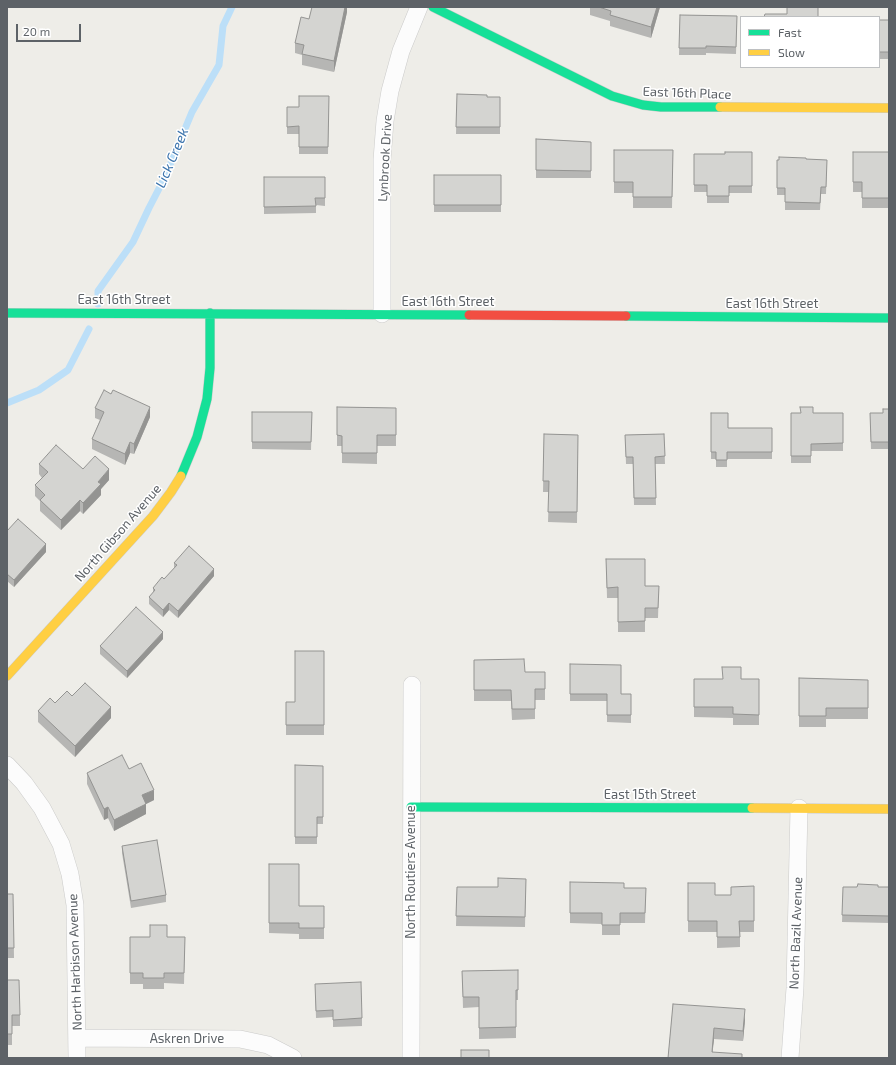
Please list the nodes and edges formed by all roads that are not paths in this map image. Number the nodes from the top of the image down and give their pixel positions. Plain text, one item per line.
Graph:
1 (420, 7) edge
2 (433, 7) edge
3 (889, 108) edge
4 (7, 313) edge
5 (210, 313) junction
6 (382, 314) junction
7 (889, 318) edge
8 (7, 676) edge
9 (412, 686) dead end
10 (7, 765) edge
11 (411, 807) junction
12 (799, 808) junction
13 (889, 809) edge
14 (77, 1038) junction
15 (77, 1058) edge
16 (293, 1058) edge
17 (411, 1058) edge
18 (790, 1058) edge

1 - 6 street, Lynbrook Drive
2 - 3 street, East 16th Place
4 - 5 street, East 16th Street
5 - 6 street, East 16th Street
5 - 8 street, North Gibson Avenue
6 - 7 street, East 16th Street
9 - 11 street, North Routiers Avenue
10 - 14 street, North Harbison Avenue
11 - 12 street, East 15th Street
11 - 17 street, North Routiers Avenue
12 - 13 street, East 15th Street
12 - 18 street, North Bazil Avenue
14 - 15 street, North Harbison Avenue
14 - 16 street, Askren Drive

